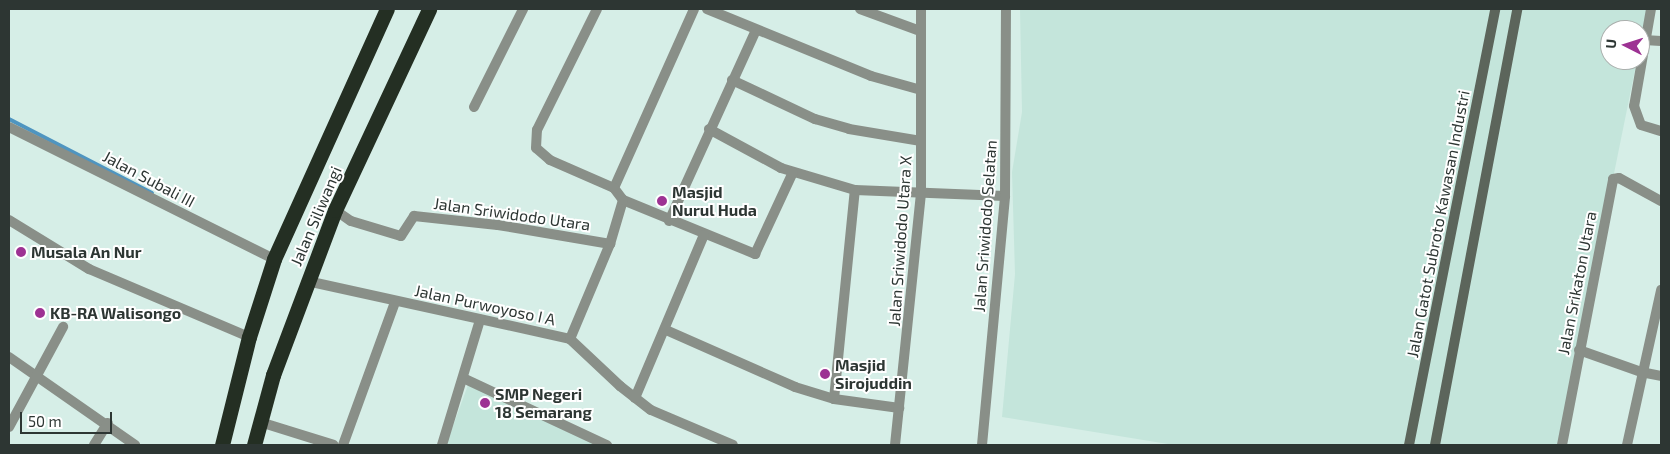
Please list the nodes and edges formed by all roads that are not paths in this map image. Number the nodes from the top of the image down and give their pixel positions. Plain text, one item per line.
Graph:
1 (387, 9) edge
2 (429, 9) edge
3 (523, 9) edge
4 (597, 9) edge
5 (694, 9) edge
6 (707, 9) edge
7 (860, 9) edge
8 (921, 9) edge
9 (1006, 9) edge
10 (1494, 9) edge
11 (1517, 9) edge
12 (756, 30) junction
13 (920, 31) junction
14 (1639, 70) edge
15 (732, 80) junction
16 (921, 90) junction
17 (474, 107) dead end
18 (9, 127) edge
19 (708, 129) junction
20 (1661, 131) edge
21 (921, 141) junction
22 (793, 172) junction
23 (614, 188) junction
24 (855, 190) junction
25 (921, 194) junction
26 (1005, 196) junction
27 (623, 200) junction
28 (1661, 201) edge
29 (335, 210) junction
30 (9, 220) edge
31 (669, 221) junction
32 (704, 234) junction
33 (610, 244) junction
34 (274, 259) junction
35 (307, 281) junction
36 (1661, 290) edge
37 (395, 302) junction
38 (480, 320) junction
39 (64, 327) dead end
40 (666, 330) junction
41 (249, 337) junction
42 (570, 339) junction
43 (1579, 350) junction
44 (9, 357) edge
45 (1641, 372) junction
46 (38, 376) junction
47 (1661, 376) edge
48 (463, 378) junction
49 (635, 398) junction
50 (834, 399) junction
51 (900, 408) junction
52 (260, 422) junction
53 (108, 423) junction
54 (9, 427) edge
55 (94, 445) edge
56 (135, 445) edge
57 (222, 445) edge
58 (254, 445) edge
59 (334, 445) edge
60 (344, 445) edge
61 (442, 445) edge
62 (607, 445) edge
63 (732, 445) edge
64 (895, 445) edge
65 (982, 445) edge
66 (1409, 445) edge
67 (1435, 445) edge
68 (1562, 445) edge
69 (1627, 445) edge

1 - 34 highway, Jalan Siliwangi
2 - 29 highway, Jalan Siliwangi
3 - 17 street
4 - 23 street
5 - 23 street
6 - 12 street
7 - 13 street
8 - 13 street, Jalan Sriwidodo Utara X
9 - 26 street, Jalan Sriwidodo Selatan
10 - 66 street, Jalan Gatot Subroto Kawasan Industri
11 - 67 street
12 - 15 street
12 - 16 street
13 - 16 street, Jalan Sriwidodo Utara X
14 - 20 street
15 - 19 street
15 - 21 street
16 - 21 street, Jalan Sriwidodo Utara X
18 - 34 street, Jalan Subali III
19 - 22 street
19 - 31 street
21 - 25 street, Jalan Sriwidodo Utara X
22 - 24 street
22 - 32 street
23 - 27 street
24 - 25 street
24 - 50 street
25 - 26 street
25 - 51 street, Jalan Sriwidodo Utara X
26 - 65 street, Jalan Sriwidodo Selatan
27 - 31 street
27 - 33 street, Jalan Sriwidodo Utara
28 - 43 street, Jalan Srikaton Utara
29 - 33 street, Jalan Sriwidodo Utara
29 - 35 highway, Jalan Siliwangi
30 - 41 street
31 - 32 street
32 - 40 street
33 - 42 street, Jalan Sriwidodo Utara
34 - 41 highway, Jalan Siliwangi
35 - 37 street, Jalan Purwoyoso I A
35 - 52 highway, Jalan Siliwangi
36 - 45 street
37 - 38 street, Jalan Purwoyoso I A
37 - 60 street, Jalan Purwoyoso I A
38 - 42 street, Jalan Purwoyoso I A
38 - 48 street
39 - 46 street
40 - 49 street
40 - 50 street
41 - 57 highway, Jalan Siliwangi
42 - 49 street
43 - 45 street
43 - 68 street, Jalan Srikaton Utara
44 - 46 street
45 - 47 street
45 - 69 street
46 - 53 street
46 - 54 street
48 - 61 street
48 - 62 street
49 - 63 street
50 - 51 street
51 - 64 street, Jalan Sriwidodo Utara X
52 - 58 highway, Jalan Siliwangi
52 - 59 street
53 - 55 street
53 - 56 street

